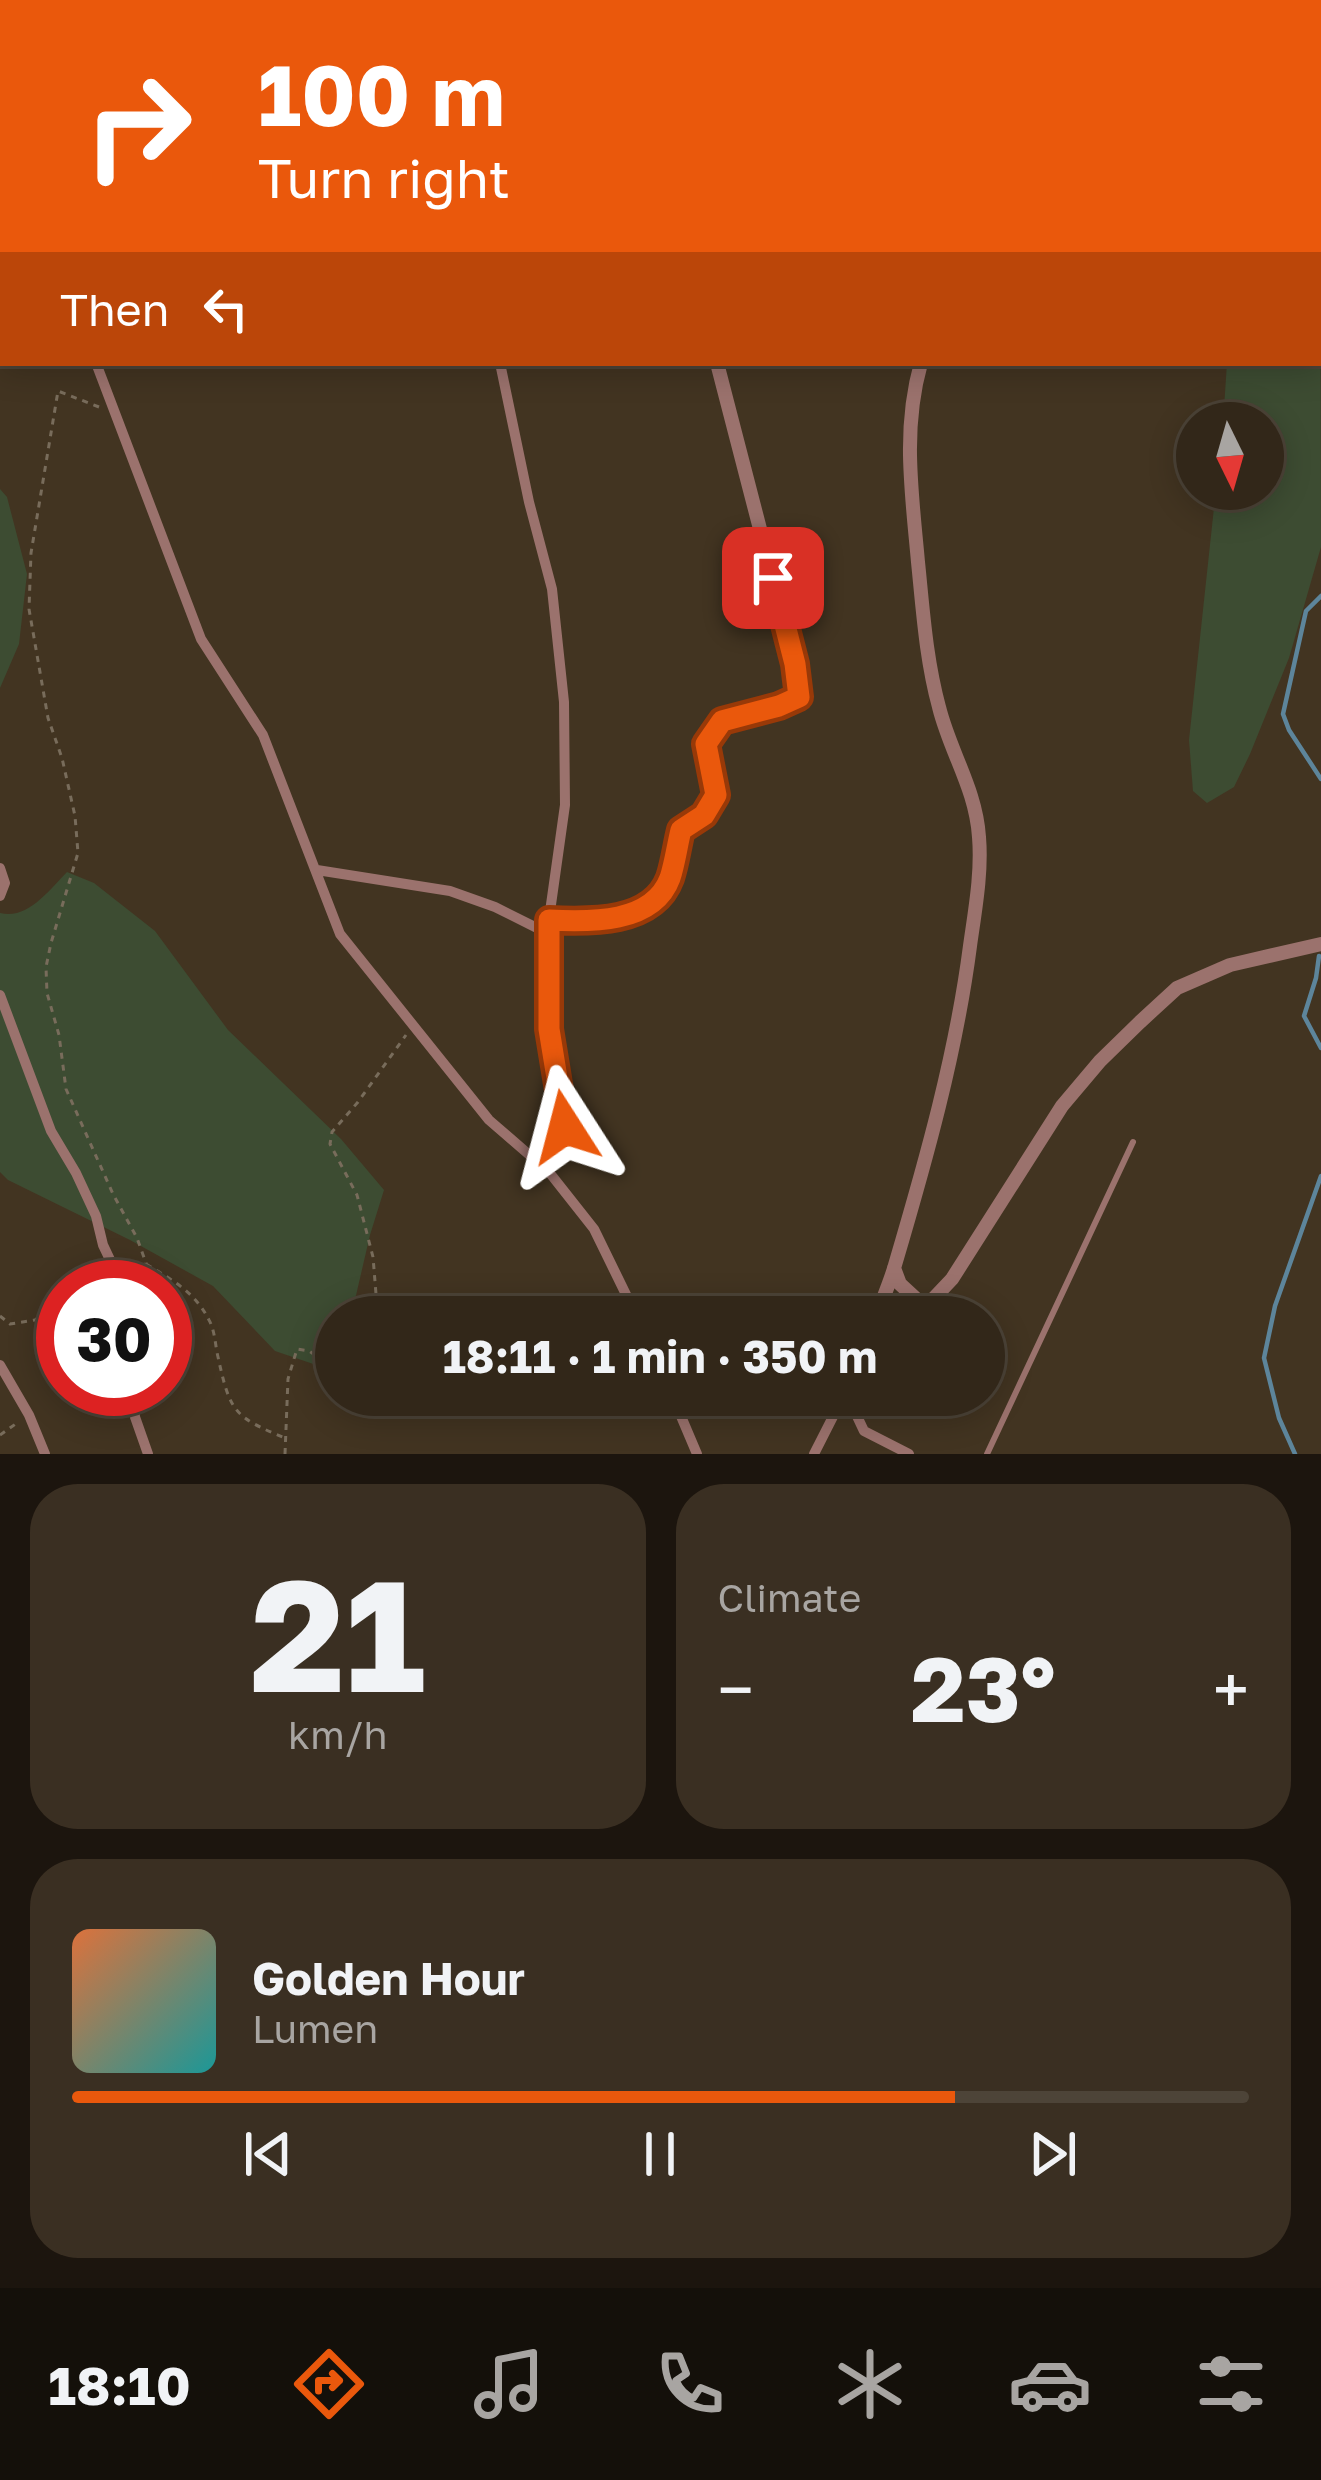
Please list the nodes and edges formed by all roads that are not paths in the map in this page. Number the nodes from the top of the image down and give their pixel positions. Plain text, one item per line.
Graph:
1 (97, 366) edge
2 (501, 366) edge
3 (718, 366) edge
4 (920, 366) edge
5 (0, 868) edge
6 (317, 870) junction
7 (0, 896) edge
8 (548, 926) junction
9 (1321, 944) edge
10 (0, 995) edge
11 (1133, 1142) dead end
12 (549, 1172) junction
13 (110, 1260) edge
14 (894, 1268) junction
15 (628, 1296) edge
16 (884, 1296) edge
17 (909, 1296) edge
18 (936, 1296) edge
19 (0, 1365) edge
20 (135, 1416) edge
21 (681, 1416) edge
22 (835, 1416) edge
23 (856, 1416) edge
24 (45, 1454) edge
25 (148, 1454) edge
26 (698, 1454) edge
27 (814, 1454) edge
28 (909, 1454) edge
29 (987, 1454) edge

1 - 6 street
2 - 8 street
3 - 8 street
4 - 14 street
5 - 7 street
6 - 8 street
6 - 12 street
8 - 12 street
9 - 18 street
10 - 13 street
11 - 29 lane
12 - 15 street
14 - 16 street
14 - 17 street
19 - 24 street
20 - 25 street
21 - 26 street
22 - 27 street
23 - 28 street

